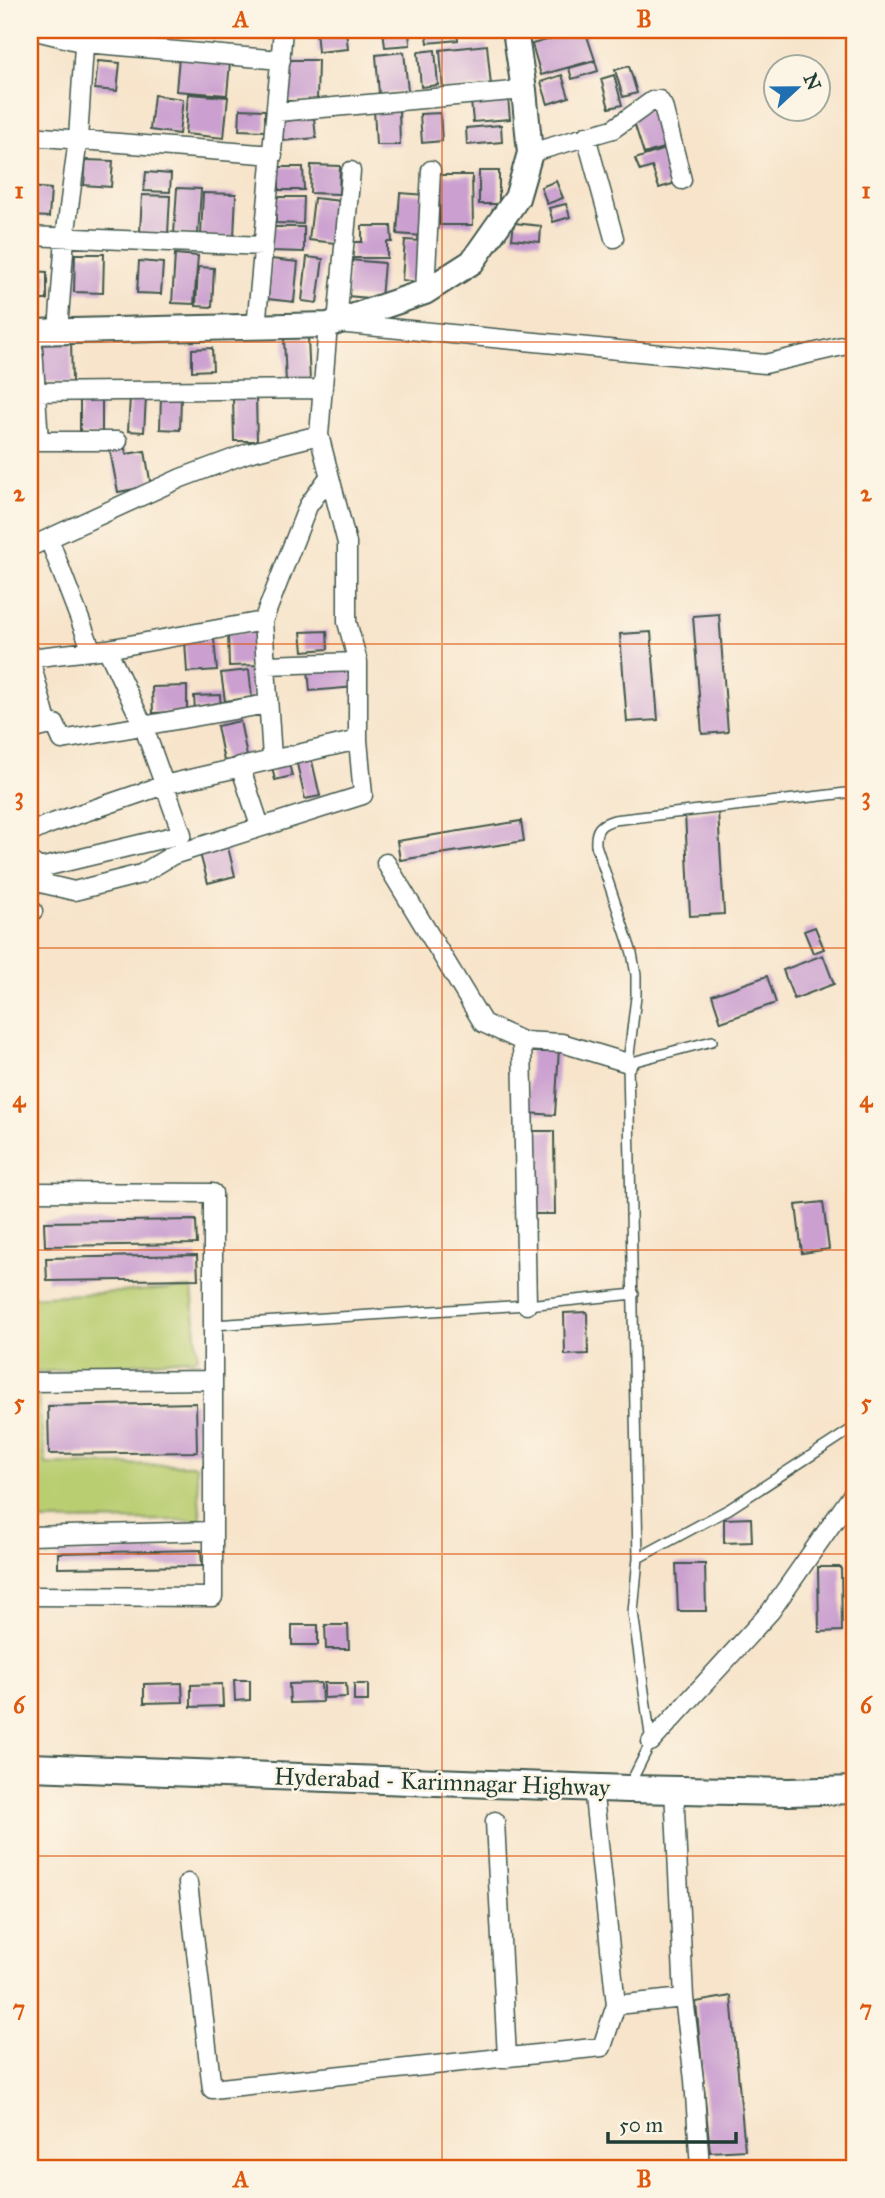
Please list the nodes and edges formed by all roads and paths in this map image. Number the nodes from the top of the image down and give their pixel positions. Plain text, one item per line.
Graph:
1 (32, 30) edge
2 (283, 30) edge
3 (515, 30) edge
4 (85, 36) edge
5 (281, 61) junction
6 (524, 90) junction
7 (278, 112) junction
8 (30, 136) edge
9 (586, 136) junction
10 (78, 139) junction
11 (530, 153) junction
12 (273, 155) junction
13 (431, 170) dead end
14 (351, 171) dead end
15 (682, 180) dead end
16 (30, 236) edge
17 (65, 238) junction
18 (614, 238) dead end
19 (263, 246) junction
20 (425, 292) junction
21 (332, 324) junction
22 (256, 328) junction
23 (58, 331) junction
24 (31, 332) edge
25 (855, 343) edge
26 (321, 389) junction
27 (32, 392) edge
28 (319, 435) junction
29 (118, 441) dead end
30 (329, 477) junction
31 (49, 539) junction
32 (30, 547) edge
33 (262, 621) junction
34 (100, 650) junction
35 (30, 658) edge
36 (358, 662) junction
37 (266, 665) junction
38 (267, 704) junction
39 (143, 724) junction
40 (48, 726) junction
41 (30, 730) edge
42 (358, 740) junction
43 (272, 758) junction
44 (240, 766) junction
45 (164, 785) junction
46 (846, 793) dead end
47 (260, 826) junction
48 (30, 833) edge
49 (386, 863) dead end
50 (35, 864) edge
51 (522, 1041) junction
52 (712, 1041) dead end
53 (628, 1063) junction
54 (30, 1192) edge
55 (634, 1294) junction
56 (527, 1305) junction
57 (213, 1325) junction
58 (213, 1380) junction
59 (30, 1382) edge
60 (855, 1427) edge
61 (855, 1491) edge
62 (213, 1531) junction
63 (30, 1536) edge
64 (638, 1558) junction
65 (30, 1596) edge
66 (651, 1742) junction
67 (30, 1767) edge
68 (593, 1787) junction
69 (628, 1789) junction
70 (674, 1789) junction
71 (855, 1790) edge
72 (495, 1821) dead end
73 (188, 1883) dead end
74 (684, 1998) junction
75 (617, 2005) junction
76 (507, 2057) junction
77 (700, 2168) edge

1 - 4 street
2 - 5 street
3 - 6 main road
4 - 5 street
4 - 10 street
5 - 7 street
6 - 7 street
6 - 11 main road
7 - 12 street
8 - 10 street
9 - 11 street
9 - 15 street
9 - 18 street
10 - 12 street
10 - 17 street
11 - 20 main road
12 - 19 street
13 - 20 street
14 - 21 street
16 - 17 street
17 - 19 street
17 - 23 street
19 - 22 street
20 - 21 main road
21 - 22 main road
21 - 25 street
21 - 26 street
22 - 23 main road
23 - 24 main road
24 - 27 street
26 - 27 street
26 - 28 street
27 - 29 street
28 - 30 street
28 - 31 street
30 - 33 street
30 - 36 street
31 - 32 street
31 - 34 street
33 - 34 street
33 - 37 street
34 - 35 street
34 - 39 street
35 - 40 street
36 - 37 street
36 - 42 street
37 - 38 street
38 - 39 street
38 - 43 street
39 - 40 street
39 - 45 street
40 - 41 street
42 - 43 street
42 - 47 street
43 - 44 street
44 - 45 street
44 - 47 street
45 - 48 street
45 - 50 street
46 - 53 lane
47 - 50 street
49 - 51 street
51 - 53 street
51 - 56 street
52 - 53 lane
53 - 55 lane
54 - 57 street
55 - 56 lane
55 - 64 lane
56 - 57 lane
57 - 58 street
58 - 59 street
58 - 62 street
60 - 64 lane
61 - 66 street
62 - 63 street
62 - 65 street
64 - 66 lane
66 - 69 lane
67 - 68 main road, Hyderabad - Karimnagar Highway
68 - 69 main road, Hyderabad - Karimnagar Highway
68 - 75 street
69 - 70 main road, Hyderabad - Karimnagar Highway
70 - 71 main road, Hyderabad - Karimnagar Highway
70 - 74 street
72 - 76 street
73 - 76 street
74 - 75 street
74 - 77 street
75 - 76 street

